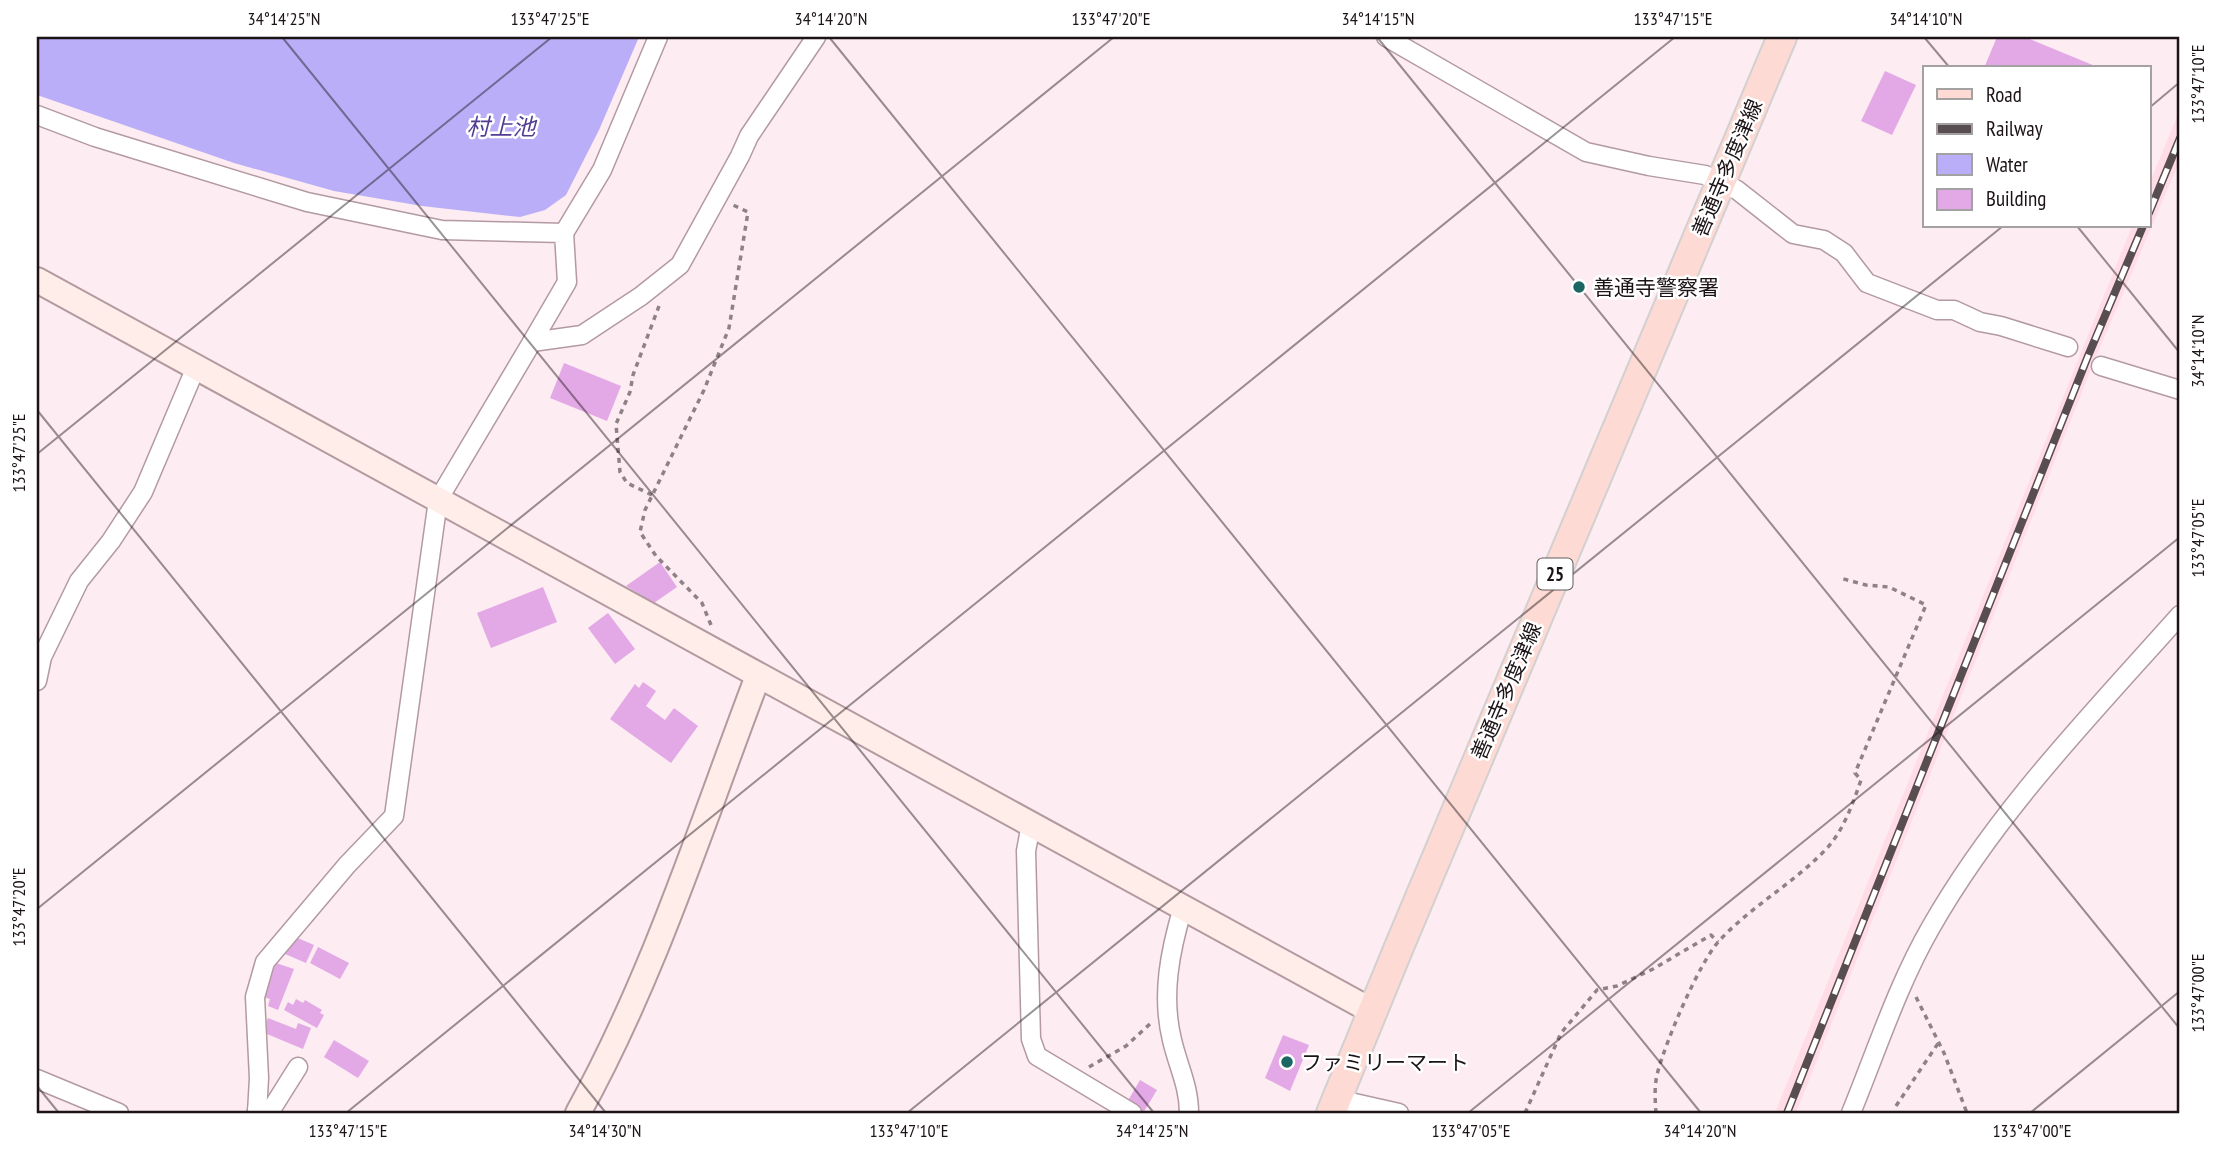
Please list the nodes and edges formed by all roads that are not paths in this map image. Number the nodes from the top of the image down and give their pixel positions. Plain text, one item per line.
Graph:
1 (658, 37) edge
2 (816, 37) edge
3 (1386, 37) edge
4 (1782, 37) edge
5 (37, 115) edge
6 (1720, 183) junction
7 (564, 233) junction
8 (37, 280) edge
9 (532, 342) junction
10 (2068, 347) dead end
11 (2101, 366) dead end
12 (196, 367) junction
13 (2180, 390) edge
14 (438, 500) junction
15 (2180, 615) edge
16 (758, 676) junction
17 (37, 681) edge
18 (1031, 824) junction
19 (1183, 907) junction
20 (1372, 1011) junction
21 (298, 1067) dead end
22 (37, 1079) edge
23 (1334, 1105) edge
24 (257, 1112) edge
25 (120, 1113) edge
26 (578, 1113) edge
27 (1132, 1113) edge
28 (1189, 1113) edge
29 (1399, 1113) edge
30 (1851, 1113) edge

1 - 7 street
2 - 9 street
3 - 6 street
4 - 6 main road, 善通寺多度津線 / 25
5 - 7 street
6 - 10 street
6 - 20 main road, 善通寺多度津線 / 25
7 - 9 street
8 - 12 street
9 - 14 street
11 - 13 street
12 - 14 street
12 - 17 street
14 - 16 street
14 - 24 street
15 - 30 street
16 - 18 street
16 - 26 street
18 - 19 street
18 - 27 street
19 - 20 street
19 - 28 street
20 - 23 main road, 善通寺多度津線 / 25
21 - 24 street
22 - 25 street
23 - 29 street

